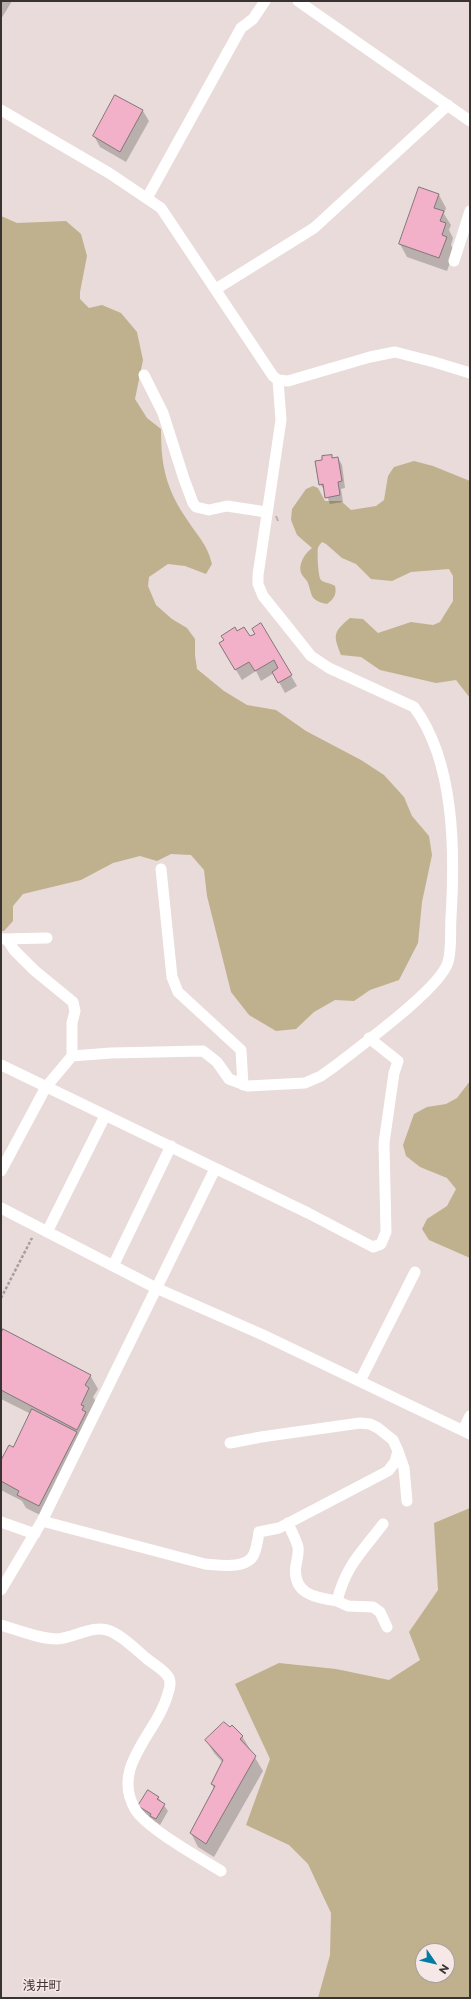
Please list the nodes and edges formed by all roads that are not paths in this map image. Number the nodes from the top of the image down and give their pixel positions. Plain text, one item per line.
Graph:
1 (265, 1) edge
2 (298, 1) edge
3 (448, 105) junction
4 (1, 110) edge
5 (470, 121) edge
6 (148, 198) junction
7 (470, 211) edge
8 (454, 261) dead end
9 (216, 289) junction
10 (470, 373) edge
11 (144, 375) dead end
12 (278, 380) junction
13 (266, 512) junction
14 (161, 870) dead end
15 (47, 938) dead end
16 (4, 939) edge
17 (370, 1038) junction
18 (72, 1056) junction
19 (1, 1065) edge
20 (243, 1085) junction
21 (46, 1087) junction
22 (105, 1116) junction
23 (171, 1146) junction
24 (214, 1169) junction
25 (1, 1172) edge
26 (1, 1208) edge
27 (42, 1229) junction
28 (113, 1266) junction
29 (415, 1272) dead end
30 (156, 1288) junction
31 (360, 1381) junction
32 (470, 1416) edge
33 (466, 1432) edge
34 (230, 1443) dead end
35 (398, 1451) junction
36 (407, 1501) dead end
37 (42, 1521) junction
38 (1, 1522) edge
39 (288, 1524) junction
40 (383, 1524) dead end
41 (35, 1534) junction
42 (1, 1590) edge
43 (337, 1601) junction
44 (1, 1625) edge
45 (387, 1627) dead end
46 (221, 1871) dead end

1 - 6 street
2 - 3 street
3 - 5 street
3 - 9 street
4 - 6 street
6 - 9 street
7 - 8 street
9 - 12 street
10 - 12 street
11 - 13 street
12 - 13 street
13 - 17 street
14 - 20 street
15 - 16 street
16 - 18 street
17 - 20 street
17 - 24 street
18 - 20 street
18 - 21 street
19 - 21 street
21 - 22 street
21 - 25 street
22 - 23 street
22 - 27 street
23 - 24 street
23 - 28 street
24 - 30 street
26 - 27 street
27 - 28 street
28 - 30 street
29 - 31 street
30 - 31 street
30 - 37 street
31 - 33 street
32 - 33 street
34 - 35 street
35 - 36 street
35 - 39 street
37 - 39 street
37 - 41 street
38 - 41 street
39 - 43 street
40 - 43 street
41 - 42 street
43 - 45 street
44 - 46 street

